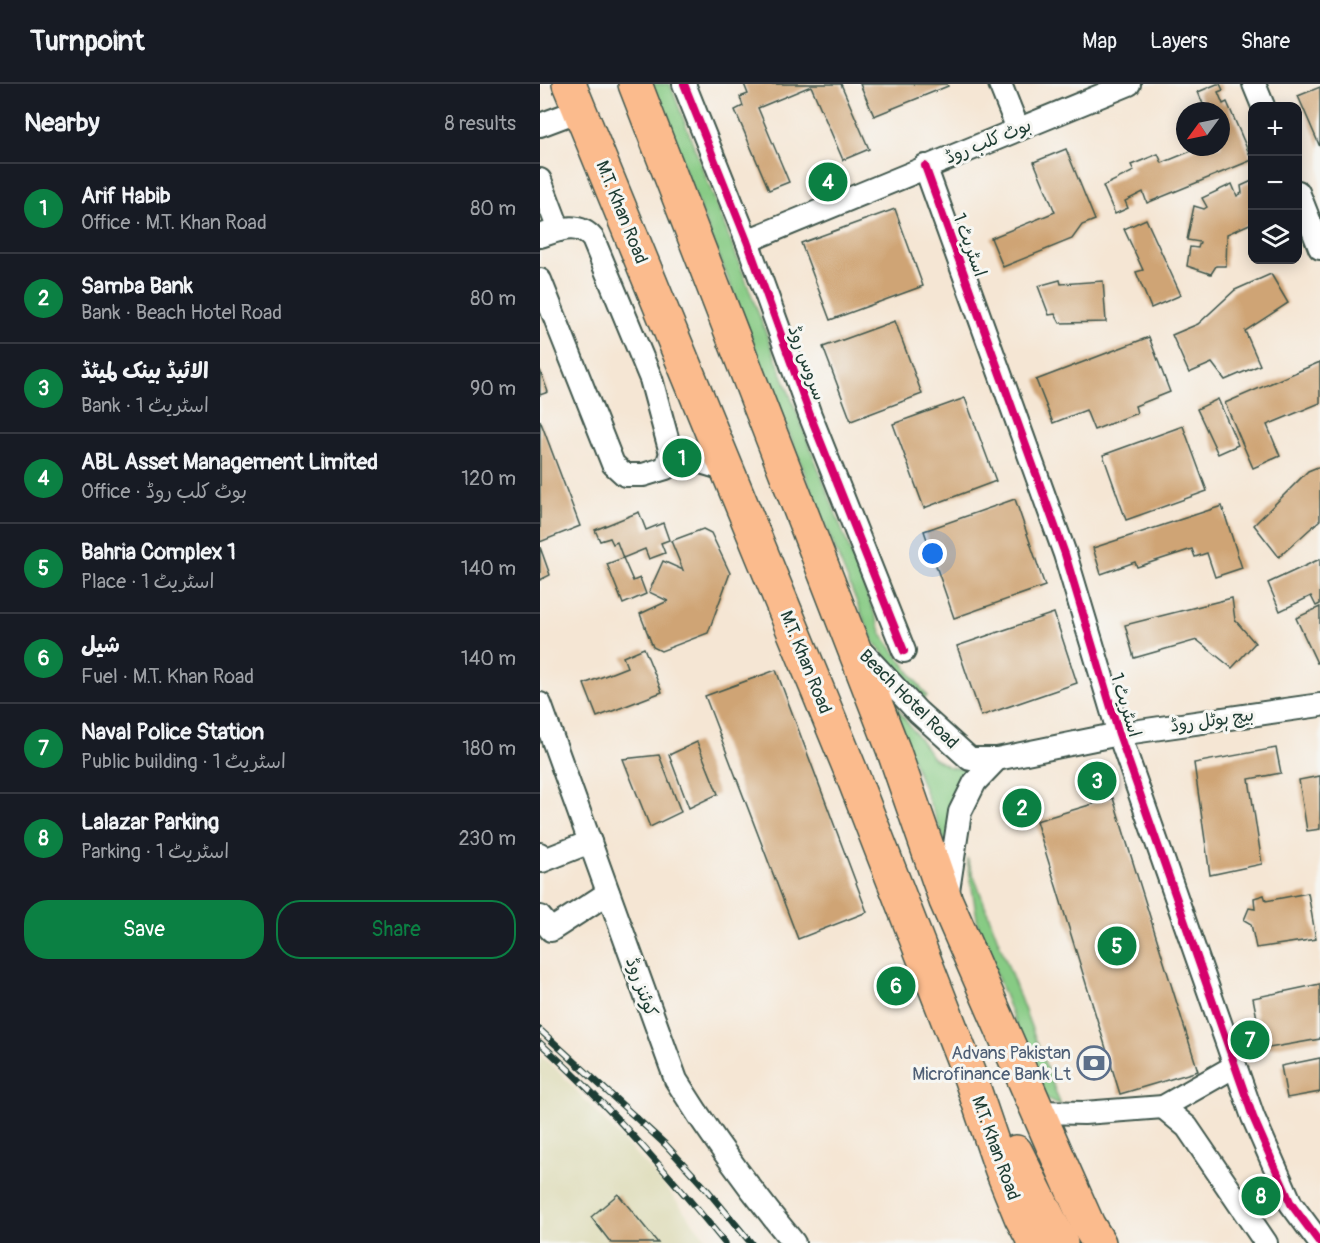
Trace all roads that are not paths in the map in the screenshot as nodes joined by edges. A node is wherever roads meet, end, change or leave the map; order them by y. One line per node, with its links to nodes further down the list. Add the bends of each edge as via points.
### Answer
1 (635, 84): 19 (highway)
2 (684, 84): 14 (street, سروس روڈ)
3 (1000, 84): 9 (street)
4 (1130, 84): 9 (street, بوٹ کلب روڈ)
5 (1254, 84): 7 (street)
6 (575, 97): 8 (street); 18 (highway, M.T. Khan Road)
7 (1261, 102)
8 (540, 125)
9 (1018, 129): 10 (street, بوٹ کلب روڈ)
10 (925, 166): 14 (street, بوٹ کلب روڈ); 23 (street, اسٹریٹ 1, via 1065,554)
11 (540, 180): 13 (street)
12 (1302, 202): 15 (street)
13 (550, 233): 17 (street, via 578,227 593,239 651,379)
14 (747, 241): 20 (street, سروس روڈ, via 810,415)
15 (1320, 248)
16 (540, 280): 17 (street, via 613,464 624,475 644,475 666,468)
17 (671, 453): 18 (street)
18 (727, 470): 33 (highway, M.T. Khan Road, via 850,769 1021,1217)
19 (847, 635): 24 (street, Beach Hotel Road, via 911,705 970,759); 28 (highway, via 893,749)
20 (904, 651)
21 (540, 704): 25 (street, کوئنز روڈ)
22 (1320, 705): 23 (street, بیچ ہوٹل روڈ)
23 (1119, 734): 24 (street, بیچ ہوٹل روڈ); 30 (street, اسٹریٹ 1)
24 (998, 759): 28 (street, via 975,782 960,812)
25 (590, 843): 26 (street, via 543,861); 27 (street, کوئنز روڈ)
26 (540, 854)
27 (608, 893): 29 (street, via 551,930); 35 (street, کوئنز روڈ, via 676,1080 749,1188)
28 (946, 901): 32 (highway)
29 (540, 917)
30 (1235, 1066): 31 (street); 34 (street, اسٹریٹ 1, via 1277,1174)
31 (1163, 1107): 32 (street); 37 (street, via 1187,1127)
32 (1038, 1112): 33 (highway, via 1036,1138); 36 (highway, via 1088,1225)
33 (1057, 1235)
34 (1309, 1240)
35 (794, 1243)
36 (1100, 1243)
37 (1266, 1243)

